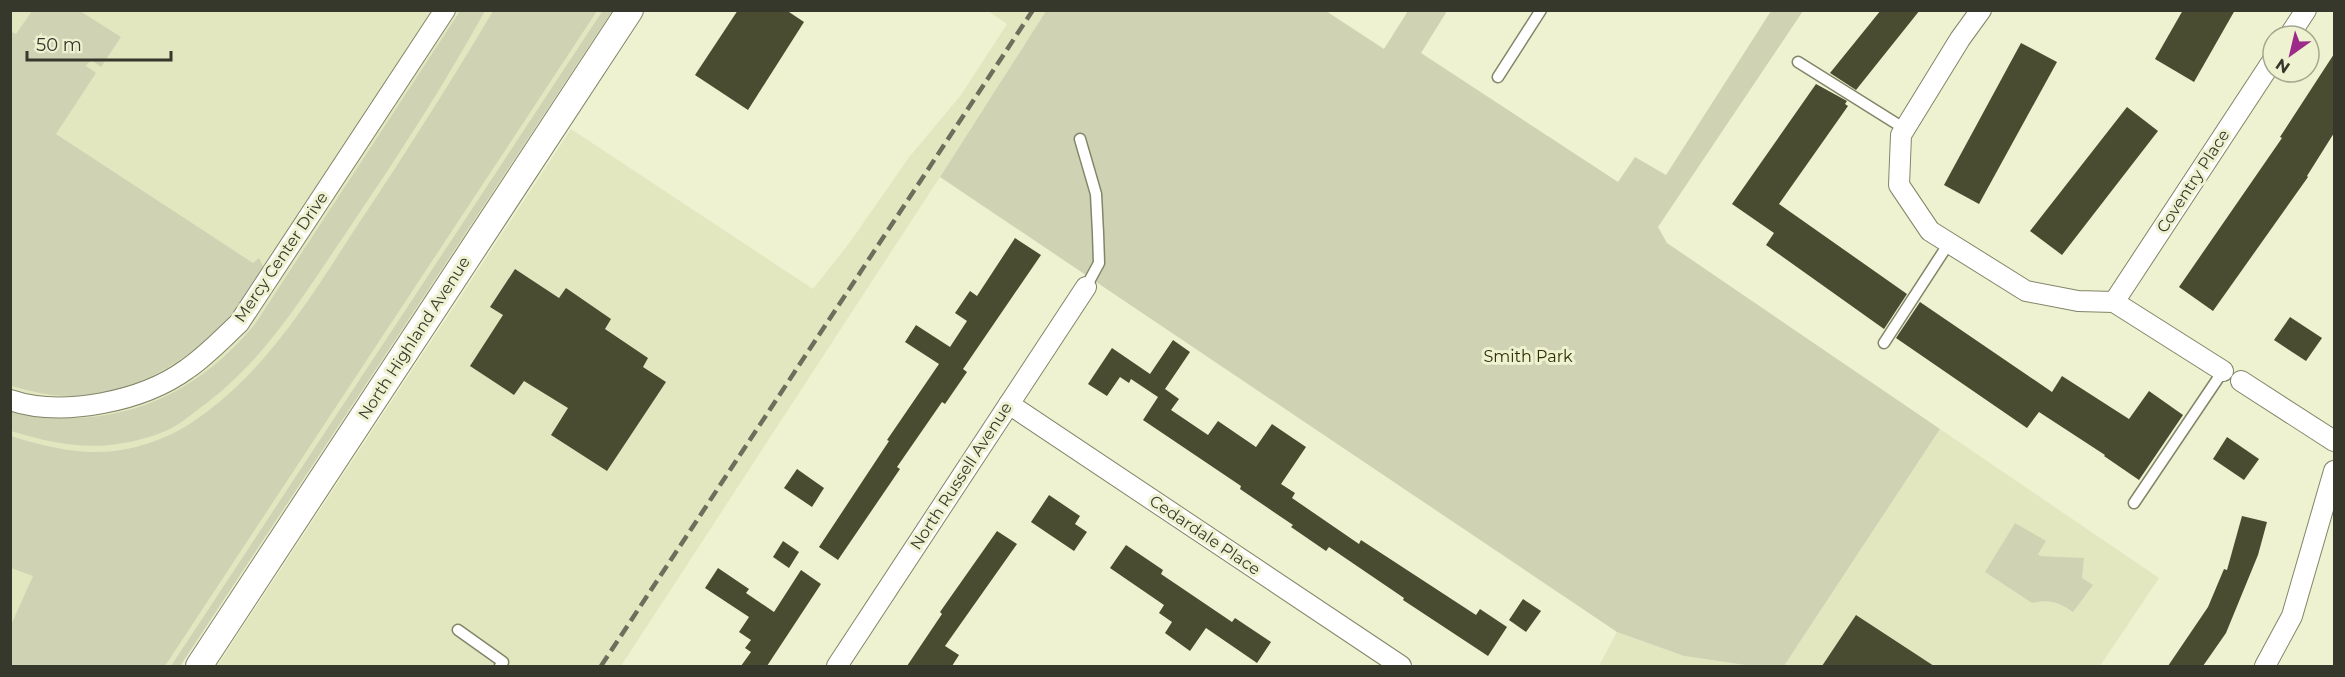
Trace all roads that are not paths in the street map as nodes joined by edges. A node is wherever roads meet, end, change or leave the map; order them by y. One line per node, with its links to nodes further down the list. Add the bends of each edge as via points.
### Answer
1 (445, 10): 18 (street, Mercy Center Drive, via 238,323 211,349 158,387 114,401 68,408)
2 (630, 10): 24 (street, North Highland Avenue)
3 (1541, 10): 8 (lane)
4 (1980, 10): 10 (street)
5 (2306, 10): 6 (street)
6 (2297, 24)
7 (1798, 62): 10 (lane)
8 (1498, 77)
9 (2261, 78): 14 (street, Coventry Place)
10 (1903, 132): 12 (street, via 1899,185 1930,231)
11 (1080, 139): 13 (lane, via 1096,194 1098,233 1099,263)
12 (1949, 243): 14 (street, via 2026,291 2078,301); 15 (lane)
13 (1086, 287): 19 (street, North Russell Avenue)
14 (2114, 302): 16 (street)
15 (1884, 343)
16 (2223, 371): 22 (lane)
17 (2241, 381): 20 (street)
18 (10, 400)
19 (1009, 404): 26 (street, North Russell Avenue); 27 (street, Cedardale Place)
20 (2334, 441)
21 (2334, 471): 28 (street, via 2292,616)
22 (2134, 503)
23 (458, 630): 25 (lane, via 503,662)
24 (199, 666)
25 (500, 666)
26 (837, 666)
27 (1401, 666)
28 (2265, 666)

